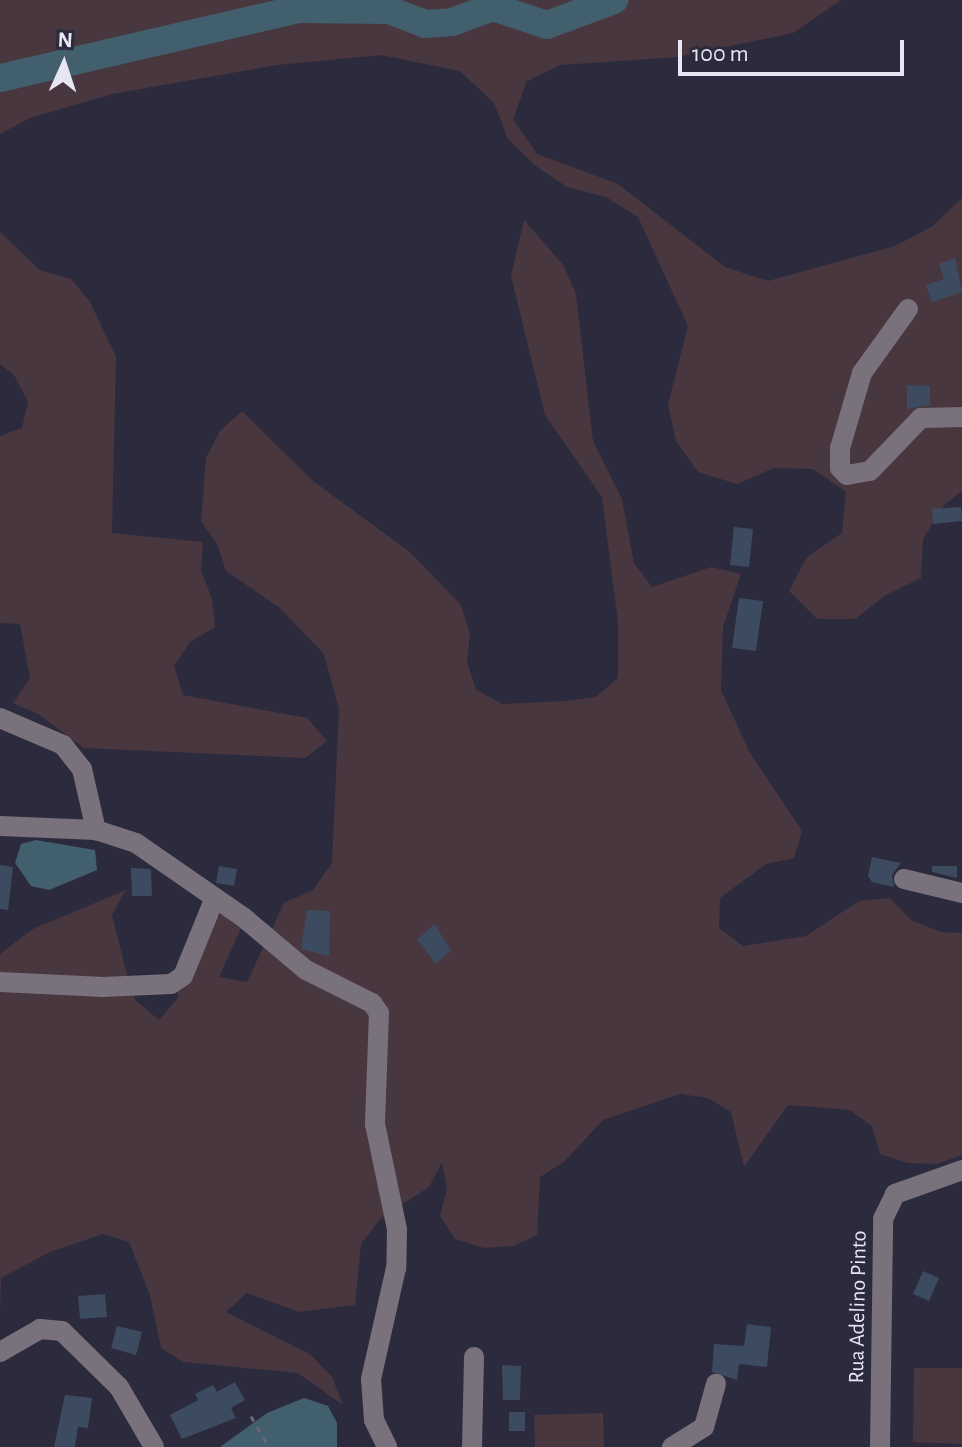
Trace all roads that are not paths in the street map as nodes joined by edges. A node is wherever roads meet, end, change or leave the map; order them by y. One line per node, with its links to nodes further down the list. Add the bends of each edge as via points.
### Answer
1 (908, 309): 2 (street, via 862,373 840,448 840,468 847,475 870,471 921,418)
2 (962, 417)
3 (0, 718): 5 (street, via 63,745 82,769)
4 (0, 826): 5 (street)
5 (96, 830): 8 (street, via 136,843)
6 (904, 879): 7 (street)
7 (962, 893)
8 (214, 900): 9 (street, via 183,976 171,984); 14 (street, via 306,970 372,1003 379,1013 375,1124 397,1229 397,1255 371,1379)
9 (0, 982)
10 (962, 1170): 20 (street, Rua Adelino Pinto, via 895,1194 883,1219)
11 (0, 1352): 15 (street, via 40,1329 62,1331 119,1387)
12 (474, 1357): 18 (street)
13 (716, 1384): 19 (street, via 704,1427)
14 (374, 1420): 16 (street); 17 (street)
15 (154, 1447)
16 (370, 1447)
17 (387, 1447)
18 (472, 1447)
19 (672, 1447)
20 (880, 1447)

